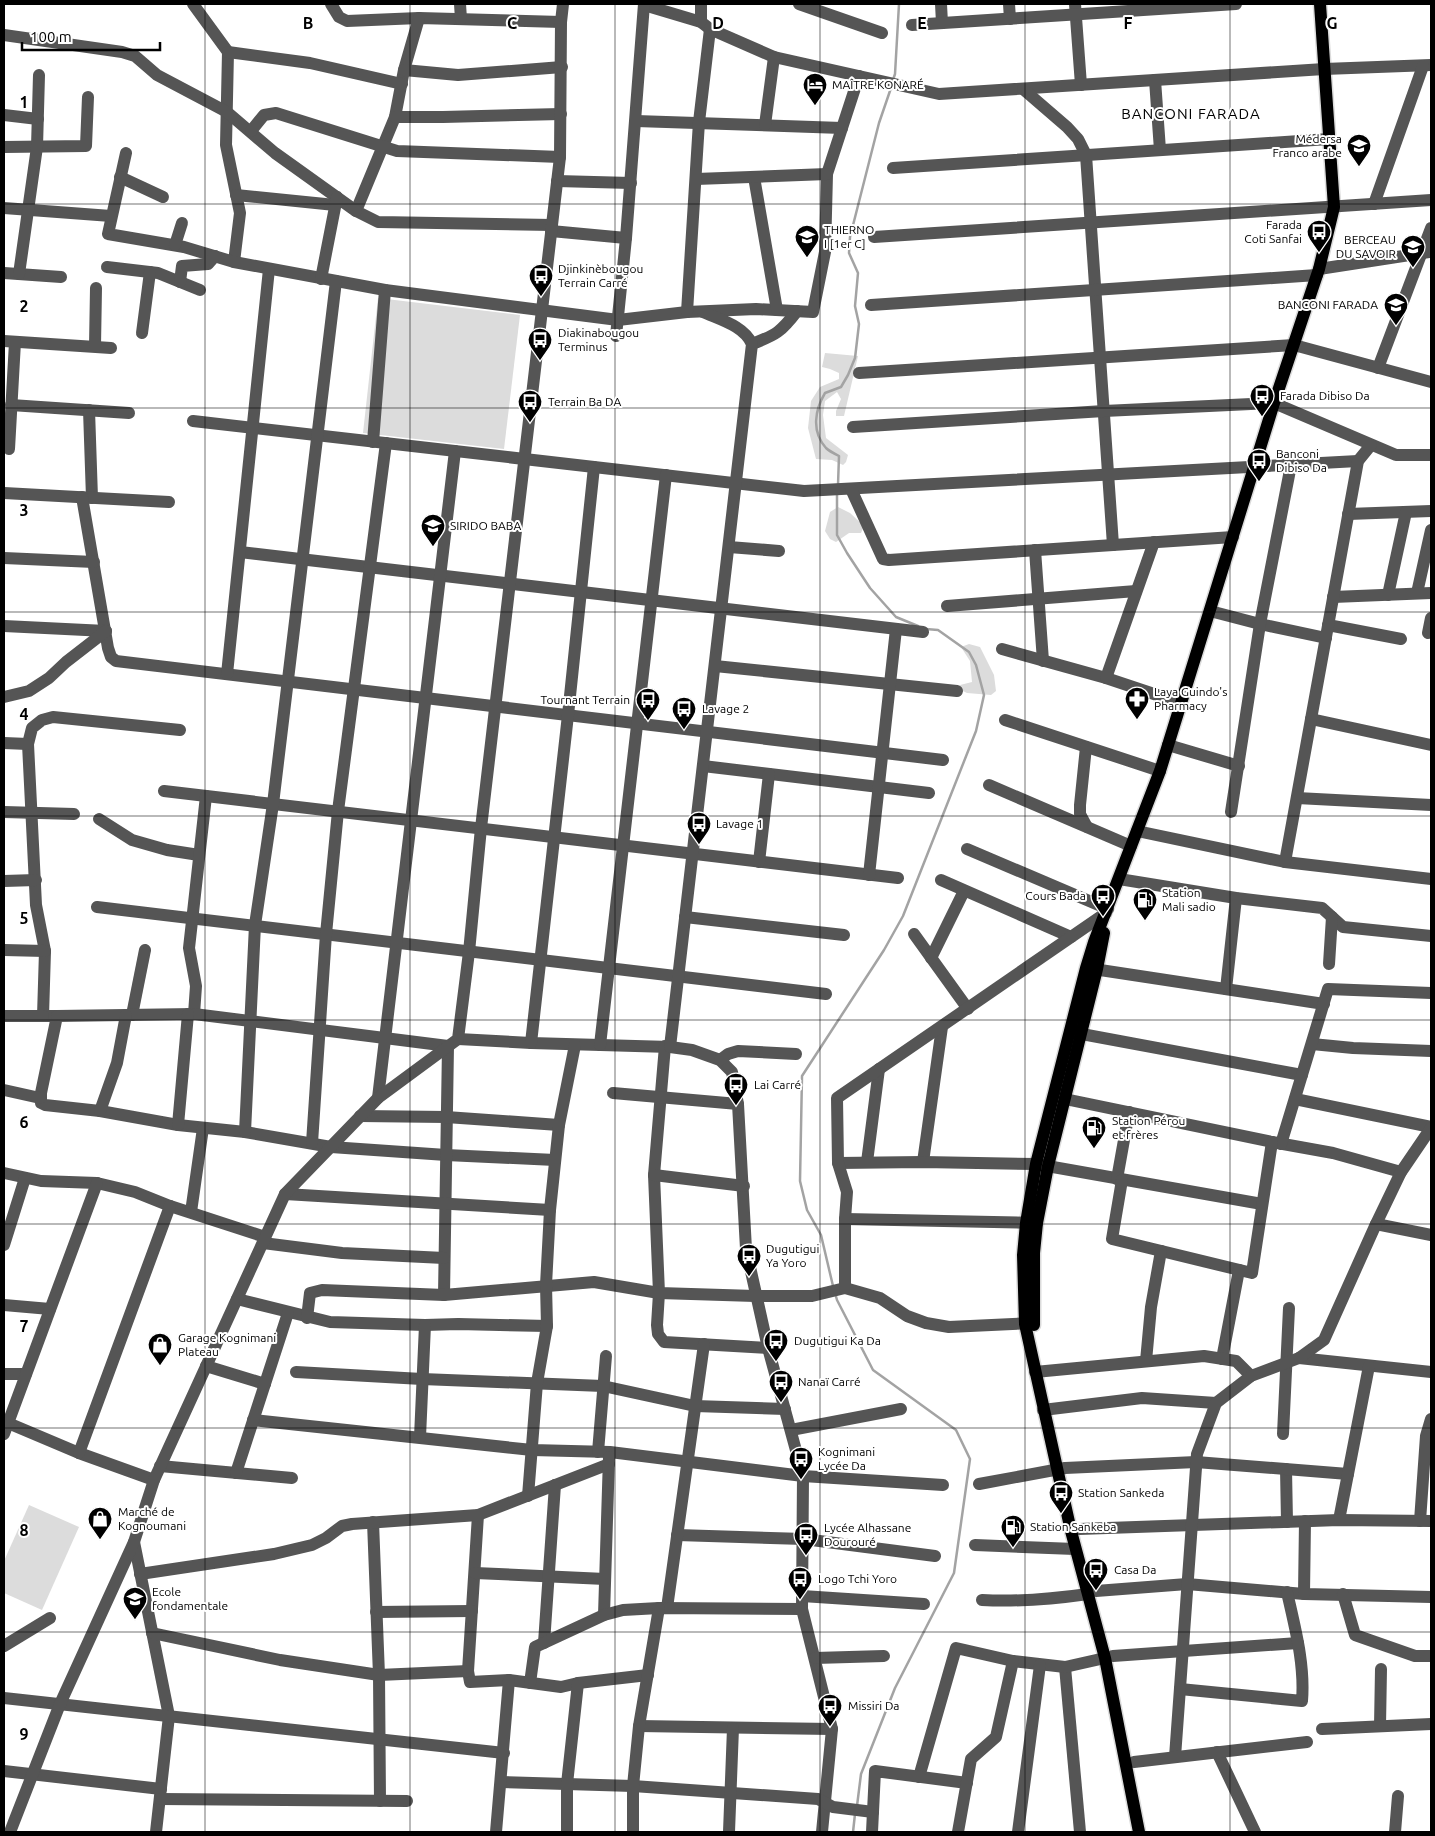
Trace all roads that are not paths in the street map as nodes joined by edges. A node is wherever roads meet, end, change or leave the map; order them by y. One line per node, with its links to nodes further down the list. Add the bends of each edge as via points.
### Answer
1 (193, 4): 24 (street)
2 (331, 4): 15 (street, via 339,17 347,21)
3 (460, 4): 16 (street)
4 (564, 4): 18 (street)
5 (701, 4): 20 (street)
6 (799, 4): 22 (street)
7 (941, 4): 19 (street)
8 (1009, 4): 17 (street)
9 (1215, 4): 10 (street); 13 (street)
10 (1236, 4)
11 (1320, 4): 28 (main road)
12 (644, 5): 20 (street); 42 (street)
13 (1145, 7): 14 (street)
14 (1076, 9): 17 (street); 34 (street)
15 (419, 18): 16 (street); 29 (street)
16 (461, 19): 18 (street)
17 (1010, 19): 19 (street)
18 (562, 22): 27 (street)
19 (942, 23): 21 (street)
20 (706, 25): 25 (street); 43 (street)
21 (912, 25)
22 (882, 33)
23 (4, 35): 37 (street, via 135,56 157,75)
24 (228, 52): 33 (street, via 310,63); 37 (street)
25 (774, 57): 31 (street); 44 (street)
26 (1427, 65): 28 (street); 66 (street)
27 (562, 67): 29 (street, via 458,75); 38 (street)
28 (1324, 69): 32 (street); 47 (main road)
29 (404, 70): 33 (street)
30 (39, 75): 41 (street)
31 (858, 76): 35 (street, via 939,94); 45 (street)
32 (1155, 80): 34 (street); 51 (street)
33 (402, 84): 40 (street)
34 (1081, 85): 35 (street)
35 (1022, 89): 53 (street, via 1078,138)
36 (88, 97): 50 (street, via 86,146)
37 (227, 112): 46 (street); 62 (street, via 226,145)
38 (561, 114): 40 (street); 54 (street)
39 (4, 115): 41 (street)
40 (395, 117): 48 (street)
41 (38, 119): 50 (street)
42 (636, 121): 43 (street); 61 (street)
43 (698, 122): 44 (street); 59 (street)
44 (765, 125): 45 (street)
45 (842, 128): 56 (street)
46 (252, 131): 48 (street, via 264,115 276,113); 65 (street)
47 (1329, 139): 51 (street); 67 (main road)
48 (383, 146): 54 (street, via 397,151); 70 (street)
49 (4, 147): 50 (street)
50 (37, 147): 69 (street)
51 (1160, 150): 53 (street)
52 (126, 153): 57 (street)
53 (1086, 155): 55 (street); 72 (street)
54 (560, 157): 60 (street)
55 (893, 168)
56 (827, 174): 58 (street); 100 (street, via 825,252 813,312)
57 (120, 177): 63 (street); 71 (street)
58 (754, 177): 59 (street); 98 (street)
59 (696, 179): 101 (street)
60 (557, 181): 61 (street); 74 (street)
61 (631, 183): 77 (street)
62 (236, 195): 65 (street); 81 (street, via 240,213)
63 (163, 196)
64 (1431, 200): 66 (street)
65 (336, 201): 70 (street); 89 (street)
66 (1374, 204): 67 (street)
67 (1334, 207): 72 (street); 85 (main road)
68 (4, 208): 69 (street)
69 (28, 210): 71 (street); 87 (street)
70 (356, 211): 74 (street, via 378,222)
71 (111, 216): 78 (street, via 108,234)
72 (1091, 223): 76 (street); 95 (street)
73 (182, 224): 78 (street)
74 (551, 228): 77 (street); 97 (street)
75 (1431, 228): 79 (street)
76 (874, 237)
77 (626, 238): 102 (street)
78 (175, 245): 80 (street)
79 (1427, 252): 85 (street); 111 (street)
80 (215, 256): 81 (street); 90 (street, via 208,264 182,266)
81 (234, 262): 83 (street)
82 (107, 267): 84 (street)
83 (269, 269): 89 (street); 121 (street)
84 (150, 272): 90 (street); 103 (street)
85 (1318, 272): 95 (street); 108 (main road)
86 (4, 273): 87 (street)
87 (20, 274): 88 (street)
88 (61, 277)
89 (321, 279): 91 (street)
90 (180, 282): 93 (street)
91 (336, 282): 94 (street); 122 (street)
92 (96, 288): 107 (street)
93 (200, 290)
94 (385, 290): 97 (street); 123 (street)
95 (1095, 290): 96 (street); 110 (street)
96 (871, 305)
97 (542, 310): 102 (street); 128 (street)
98 (777, 310): 99 (street); 100 (street)
99 (702, 311): 101 (street); 106 (street, via 748,335)
100 (797, 311): 106 (street, via 776,335)
101 (687, 312): 102 (street)
102 (618, 320): 104 (street)
103 (142, 334)
104 (616, 336)
105 (9, 341): 107 (street); 117 (street)
106 (752, 344): 135 (street)
107 (95, 346): 109 (street)
108 (1294, 346): 110 (street); 111 (street); 114 (main road)
109 (111, 348)
110 (1100, 358): 112 (street); 116 (street)
111 (1378, 368): 113 (street)
112 (859, 373)
113 (1431, 382)
114 (1274, 403): 116 (street); 124 (street); 132 (main road)
115 (89, 410): 117 (street); 118 (street); 138 (street)
116 (1104, 411): 120 (street); 134 (street)
117 (9, 412): 125 (street)
118 (129, 413)
119 (193, 421): 121 (street)
120 (853, 427)
121 (252, 428): 122 (street); 150 (street)
122 (317, 436): 123 (street); 152 (street)
123 (379, 443): 126 (street); 154 (street)
124 (1371, 445): 127 (street, via 1396,455); 129 (street)
125 (9, 449)
126 (455, 451): 128 (street); 155 (street)
127 (1431, 455)
128 (524, 459): 131 (street); 156 (street)
129 (1358, 462): 130 (street); 142 (street)
130 (1291, 465): 132 (street); 169 (street)
131 (594, 467): 133 (street); 157 (street)
132 (1254, 467): 134 (street); 144 (main road)
133 (666, 475): 135 (street); 164 (street)
134 (1108, 475): 136 (street); 146 (street)
135 (736, 484): 136 (street, via 804,491); 147 (street)
136 (852, 489): 148 (street, via 883,559)
137 (4, 493): 138 (street)
138 (87, 498): 139 (street); 153 (street)
139 (168, 502)
140 (1431, 511): 141 (street)
141 (1406, 512): 142 (street); 161 (street)
142 (1348, 514): 162 (street)
143 (1431, 530): 159 (street)
144 (1233, 537): 145 (street); 167 (main road)
145 (1154, 542): 146 (street); 158 (street)
146 (1114, 545): 148 (street)
147 (729, 547): 149 (street); 166 (street)
148 (1036, 550): 163 (street)
149 (779, 551)
150 (240, 552): 152 (street); 181 (street)
151 (4, 558): 153 (street)
152 (302, 559): 154 (street); 183 (street)
153 (94, 562): 173 (street)
154 (370, 567): 155 (street); 185 (street)
155 (440, 575): 156 (street); 188 (street)
156 (510, 582): 157 (street); 190 (street)
157 (581, 591): 164 (street); 191 (street)
158 (1136, 591): 163 (street); 182 (street)
159 (1417, 593): 160 (street); 161 (street)
160 (1431, 593)
161 (1388, 595): 162 (street)
162 (1333, 597): 170 (street)
163 (1039, 598): 165 (street); 179 (street)
164 (652, 600): 166 (street); 194 (street)
165 (947, 606)
166 (722, 608): 172 (street); 180 (street)
167 (1210, 611): 169 (street); 189 (main road)
168 (1431, 618): 175 (street)
169 (1260, 624): 176 (street); 205 (street)
170 (1328, 625): 176 (street); 177 (street)
171 (4, 626): 173 (street)
172 (896, 629): 174 (street); 184 (street)
173 (106, 631): 181 (street, via 111,656 116,661); 187 (street, via 29,691)
174 (923, 632)
175 (1428, 633)
176 (1326, 638): 192 (street)
177 (1402, 638)
178 (1002, 649): 179 (street)
179 (1043, 661): 182 (street)
180 (715, 666): 184 (street); 196 (street)
181 (228, 674): 183 (street)
182 (1106, 678): 189 (street)
183 (288, 682): 185 (street); 214 (street)
184 (890, 684): 186 (street); 202 (street)
185 (354, 689): 188 (street); 216 (street)
186 (957, 691)
187 (4, 697)
188 (426, 698): 190 (street); 222 (street)
189 (1181, 703): 199 (main road)
190 (495, 706): 191 (street); 224 (street)
191 (568, 715): 194 (street); 226 (street)
192 (1311, 718): 200 (street); 213 (street)
193 (1005, 720): 201 (street)
194 (637, 723): 196 (street); 227 (street)
195 (180, 730): 198 (street, via 53,717 32,728)
196 (708, 732): 202 (street); 204 (street)
197 (4, 744): 198 (street)
198 (28, 744): 219 (street)
199 (1168, 745): 205 (street); 206 (main road)
200 (1431, 745)
201 (1086, 747): 206 (street); 223 (street, via 1080,814)
202 (882, 752): 203 (street); 209 (street)
203 (942, 760)
204 (703, 766): 207 (street); 230 (street)
205 (1239, 766): 218 (street)
206 (1160, 771): 225 (main road)
207 (769, 774): 209 (street); 232 (street)
208 (989, 785): 223 (street)
209 (878, 787): 211 (street); 234 (street)
210 (164, 791): 212 (street)
211 (929, 793)
212 (206, 796): 214 (street); 231 (street)
213 (1297, 798): 215 (street); 233 (street)
214 (273, 804): 216 (street); 248 (street)
215 (1431, 805)
216 (338, 811): 222 (street); 249 (street)
217 (4, 812): 219 (street)
218 (1231, 812)
219 (32, 813): 220 (street); 238 (street)
220 (74, 814)
221 (99, 819): 231 (street, via 132,840)
222 (411, 820): 224 (street); 254 (street)
223 (1087, 827): 228 (street)
224 (481, 828): 226 (street); 258 (street)
225 (1137, 831): 228 (main road); 233 (street)
226 (554, 837): 227 (street); 260 (street)
227 (623, 846): 230 (street); 262 (street)
228 (1131, 846): 236 (main road)
229 (967, 848): 244 (street)
230 (693, 854): 232 (street); 245 (street)
231 (199, 855): 247 (street)
232 (759, 862): 234 (street)
233 (1285, 862): 237 (street)
234 (868, 875): 235 (street)
235 (898, 878)
236 (1119, 879): 242 (street); 244 (main road)
237 (1431, 879)
238 (36, 880): 240 (street); 256 (street, via 36,905)
239 (941, 880): 241 (street)
240 (4, 881)
241 (964, 891): 253 (street); 259 (street)
242 (1236, 898): 246 (street, via 1322,908); 265 (street)
243 (97, 907): 247 (street)
244 (1107, 911): 253 (street); 263 (main road)
245 (685, 917): 251 (street); 264 (street)
246 (1332, 917): 252 (street, via 1343,927); 261 (street)
247 (192, 918): 248 (street); 270 (street, via 189,948 196,986)
248 (256, 925): 249 (street); 275 (street)
249 (326, 934): 254 (street); 277 (street)
250 (914, 934): 259 (street)
251 (844, 935)
252 (1431, 936)
253 (1071, 937): 269 (street)
254 (396, 943): 258 (street); 279 (street)
255 (4, 950): 256 (street)
256 (45, 950): 273 (street)
257 (145, 950): 271 (street)
258 (469, 952): 260 (street); 280 (street)
259 (931, 958): 269 (street)
260 (540, 960): 262 (street); 281 (street)
261 (1329, 964)
262 (609, 968): 264 (street); 284 (street)
263 (1092, 968): 265 (street); 278 (main road)
264 (678, 976): 267 (street); 285 (street)
265 (1226, 989): 268 (street)
266 (1431, 993): 268 (street, via 1328,990)
267 (826, 994)
268 (1324, 1004): 282 (street)
269 (968, 1009): 276 (street)
270 (191, 1014): 271 (street); 275 (street); 303 (street)
271 (129, 1015): 274 (street); 299 (street)
272 (4, 1016): 273 (street)
273 (43, 1016): 274 (street)
274 (57, 1016): 294 (street)
275 (250, 1021): 277 (street); 307 (street)
276 (942, 1027): 289 (street); 314 (street)
277 (320, 1029): 279 (street); 308 (street)
278 (1076, 1032): 290 (street); 297 (main road); 316 (main road)
279 (385, 1038): 280 (street); 295 (street)
280 (453, 1042): 281 (street); 295 (street); 302 (street)
281 (531, 1043): 283 (street)
282 (1312, 1044): 286 (street); 290 (street)
283 (574, 1045): 284 (street); 304 (street)
284 (600, 1045): 285 (street)
285 (668, 1047): 288 (street, via 692,1050); 293 (street)
286 (1431, 1051)
287 (796, 1054): 288 (street, via 738,1050)
288 (720, 1060): 298 (street, via 732,1072)
289 (879, 1069): 313 (street); 315 (street, via 837,1098)
290 (1302, 1075): 296 (street)
291 (4, 1090): 294 (street)
292 (613, 1093): 293 (street)
293 (661, 1097): 298 (street); 319 (street)
294 (40, 1098): 299 (street, via 44,1105)
295 (378, 1098): 301 (street)
296 (1295, 1098): 305 (street); 309 (street)
297 (1065, 1099): 300 (street); 316 (main road)
298 (738, 1104): 323 (street)
299 (100, 1111): 303 (street)
300 (1129, 1112): 309 (street); 321 (street)
301 (360, 1116): 302 (street); 310 (street)
302 (446, 1117): 304 (street); 311 (street)
303 (178, 1125): 306 (street)
304 (559, 1125): 312 (street)
305 (1431, 1127): 317 (street)
306 (203, 1128): 307 (street); 329 (street)
307 (245, 1132): 308 (street)
308 (312, 1143): 310 (street)
309 (1277, 1143): 317 (street, via 1333,1153); 326 (street)
310 (331, 1147): 311 (street); 324 (street)
311 (446, 1155): 312 (street); 325 (street)
312 (555, 1160): 328 (street)
313 (867, 1162): 314 (street); 315 (street)
314 (923, 1162): 316 (street)
315 (838, 1163): 330 (street, via 847,1192)
316 (1042, 1165): 321 (street); 331 (main road)
317 (1401, 1172): 332 (street)
318 (4, 1173): 320 (street)
319 (654, 1175): 323 (street); 341 (street)
320 (25, 1178): 322 (street); 335 (street)
321 (1119, 1179): 326 (street); 336 (street, via 1112,1238)
322 (97, 1183): 327 (street, via 136,1192); 347 (street)
323 (744, 1186): 343 (street, via 746,1249)
324 (285, 1194): 325 (street); 334 (street)
325 (446, 1204): 328 (street); 337 (street)
326 (1262, 1204): 338 (street, via 1252,1273)
327 (170, 1206): 329 (street); 384 (street)
328 (550, 1210): 339 (street)
329 (191, 1212): 334 (street)
330 (844, 1219): 331 (street); 340 (street)
331 (1032, 1223): 350 (main road, via 1034,1253)
332 (1376, 1224): 333 (street); 356 (street, via 1324,1340)
333 (1431, 1235)
334 (264, 1240): 337 (street, via 342,1253); 344 (street)
335 (4, 1243)
336 (1161, 1251): 338 (street); 358 (street)
337 (444, 1258): 342 (street)
338 (1239, 1270): 357 (street)
339 (546, 1285): 341 (street, via 594,1282); 342 (street); 352 (street)
340 (845, 1288): 343 (street, via 812,1296); 350 (street, via 880,1298 907,1316 926,1323 949,1327)
341 (659, 1293): 343 (street); 353 (street, via 657,1325 661,1339 664,1342)
342 (444, 1295): 349 (street, via 312,1291)
343 (756, 1296): 354 (street)
344 (237, 1299): 348 (street); 360 (street)
345 (4, 1305): 347 (street)
346 (1289, 1308): 359 (street)
347 (50, 1309): 366 (street)
348 (288, 1312): 349 (street); 369 (street)
349 (307, 1318): 351 (street, via 330,1322)
350 (1029, 1324): 362 (main road)
351 (425, 1325): 352 (street); 368 (street)
352 (547, 1326): 370 (street)
353 (704, 1344): 354 (street); 373 (street)
354 (768, 1348): 374 (street)
355 (606, 1356): 371 (street)
356 (1299, 1358): 359 (street); 361 (street)
357 (1222, 1359): 358 (street, via 1204,1356); 367 (street, via 1236,1361)
358 (1146, 1361): 362 (street)
359 (1286, 1364): 367 (street); 381 (street)
360 (206, 1366): 369 (street); 388 (street)
361 (1369, 1366): 364 (street); 392 (street)
362 (1039, 1371): 376 (main road)
363 (296, 1372): 368 (street)
364 (1431, 1372)
365 (4, 1374): 366 (street)
366 (26, 1374): 379 (street)
367 (1251, 1376): 372 (street)
368 (422, 1379): 370 (street); 382 (street)
369 (264, 1384): 378 (street)
370 (537, 1384): 371 (street); 383 (street)
371 (603, 1386): 373 (street); 385 (street)
372 (1216, 1403): 376 (street, via 1142,1398); 387 (street)
373 (695, 1406): 374 (street); 386 (street)
374 (785, 1409): 380 (street)
375 (902, 1409): 380 (street)
376 (1048, 1409): 389 (main road)
377 (1431, 1419): 403 (street, via 1426,1436)
378 (253, 1420): 382 (street); 391 (street)
379 (6, 1429): 384 (street)
380 (791, 1430): 393 (street)
381 (1283, 1434)
382 (420, 1437): 383 (street)
383 (532, 1450): 385 (street); 399 (street)
384 (79, 1453): 395 (street)
385 (605, 1456): 386 (street); 397 (street); 417 (street)
386 (688, 1461): 393 (street); 408 (street)
387 (1196, 1462): 389 (street); 390 (street); 406 (street)
388 (160, 1466): 391 (street); 395 (street)
389 (1061, 1469): 396 (street); 407 (main road); 412 (main road)
390 (1286, 1469): 392 (street); 405 (street)
391 (236, 1473): 394 (street)
392 (1348, 1474): 401 (street)
393 (803, 1476): 398 (street); 409 (street)
394 (292, 1478)
395 (154, 1480): 410 (street)
396 (980, 1484)
397 (555, 1485): 399 (street); 416 (street)
398 (943, 1485)
399 (528, 1496): 400 (street)
400 (478, 1515): 404 (street); 414 (street)
401 (1339, 1520): 402 (street); 403 (street)
402 (1305, 1521): 405 (street); 421 (street)
403 (1426, 1521)
404 (373, 1522): 415 (street, via 342,1526 312,1545 274,1554); 429 (street)
405 (1287, 1522): 406 (street)
406 (1192, 1525): 407 (street); 418 (street)
407 (1079, 1529): 419 (main road)
408 (678, 1535): 409 (street); 427 (street)
409 (804, 1539): 413 (street); 425 (street)
410 (134, 1542): 415 (street); 453 (street)
411 (975, 1545): 412 (street)
412 (1075, 1549): 419 (main road)
413 (935, 1556)
414 (475, 1573): 416 (street); 428 (street)
415 (140, 1574): 432 (street)
416 (548, 1576): 417 (street); 434 (street)
417 (605, 1578): 430 (street)
418 (1187, 1584): 419 (street); 420 (street); 436 (street)
419 (1092, 1592): 424 (street, via 1058,1598); 439 (main road)
420 (1287, 1592): 421 (street); 435 (street)
421 (1304, 1594): 422 (street)
422 (1343, 1594): 423 (street); 438 (street, via 1354,1635 1416,1656)
423 (1431, 1598)
424 (982, 1600)
425 (802, 1603): 426 (street); 427 (street); 440 (street)
426 (924, 1604)
427 (663, 1608): 430 (street, via 623,1610); 447 (street)
428 (472, 1610): 429 (street); 445 (street)
429 (376, 1612): 446 (street)
430 (604, 1615): 434 (street)
431 (50, 1618): 433 (street)
432 (152, 1633): 446 (street, via 280,1660); 454 (street)
433 (7, 1642)
434 (544, 1643): 449 (street, via 535,1647)
435 (1298, 1643): 436 (street); 451 (street, via 1302,1701)
436 (1182, 1650): 439 (street); 451 (street)
437 (884, 1656): 440 (street)
438 (1431, 1656)
439 (1109, 1657): 443 (street); 466 (main road); 492 (main road)
440 (814, 1658): 460 (street)
441 (1013, 1661): 442 (street); 469 (street, via 956,1648); 471 (street, via 996,1737 971,1759)
442 (1040, 1665): 443 (street); 490 (street)
443 (1065, 1667): 491 (street)
444 (1381, 1669): 457 (street)
445 (468, 1671): 446 (street); 448 (street, via 470,1682)
446 (378, 1675): 461 (street)
447 (648, 1675): 450 (street); 456 (street)
448 (510, 1680): 449 (street); 464 (street)
449 (530, 1683): 450 (street, via 561,1687)
450 (578, 1683): 472 (street)
451 (1180, 1689): 465 (street)
452 (4, 1698): 453 (street)
453 (60, 1704): 454 (street); 468 (street)
454 (168, 1716): 461 (street); 475 (street)
455 (1431, 1724): 457 (street)
456 (639, 1726): 458 (street); 473 (street)
457 (1380, 1726): 459 (street)
458 (733, 1728): 460 (street); 474 (street)
459 (1322, 1729)
460 (832, 1730): 479 (street)
461 (380, 1739): 464 (street); 477 (street)
462 (1307, 1742): 463 (street)
463 (1217, 1752): 465 (street); 494 (street)
464 (504, 1753): 470 (street)
465 (1175, 1757): 466 (street)
466 (1134, 1762): 493 (main road)
467 (4, 1772): 468 (street)
468 (32, 1775): 475 (street); 481 (street)
469 (919, 1776): 471 (street); 480 (street, via 875,1771)
470 (501, 1782): 472 (street); 483 (street)
471 (967, 1783): 489 (street)
472 (567, 1784): 473 (street); 484 (street)
473 (633, 1786): 474 (street); 485 (street)
474 (730, 1792): 479 (street, via 818,1799); 486 (street)
475 (160, 1794): 477 (street); 482 (street)
476 (1398, 1796): 495 (street)
477 (380, 1801): 478 (street)
478 (407, 1801)
479 (826, 1805): 480 (street); 487 (street)
480 (870, 1812): 488 (street)
481 (10, 1832)
482 (156, 1832)
483 (496, 1832)
484 (567, 1832)
485 (633, 1832)
486 (729, 1832)
487 (822, 1832)
488 (872, 1832)
489 (958, 1832)
490 (1018, 1832)
491 (1080, 1832)
492 (1139, 1832)
493 (1147, 1832)
494 (1255, 1832)
495 (1395, 1832)

